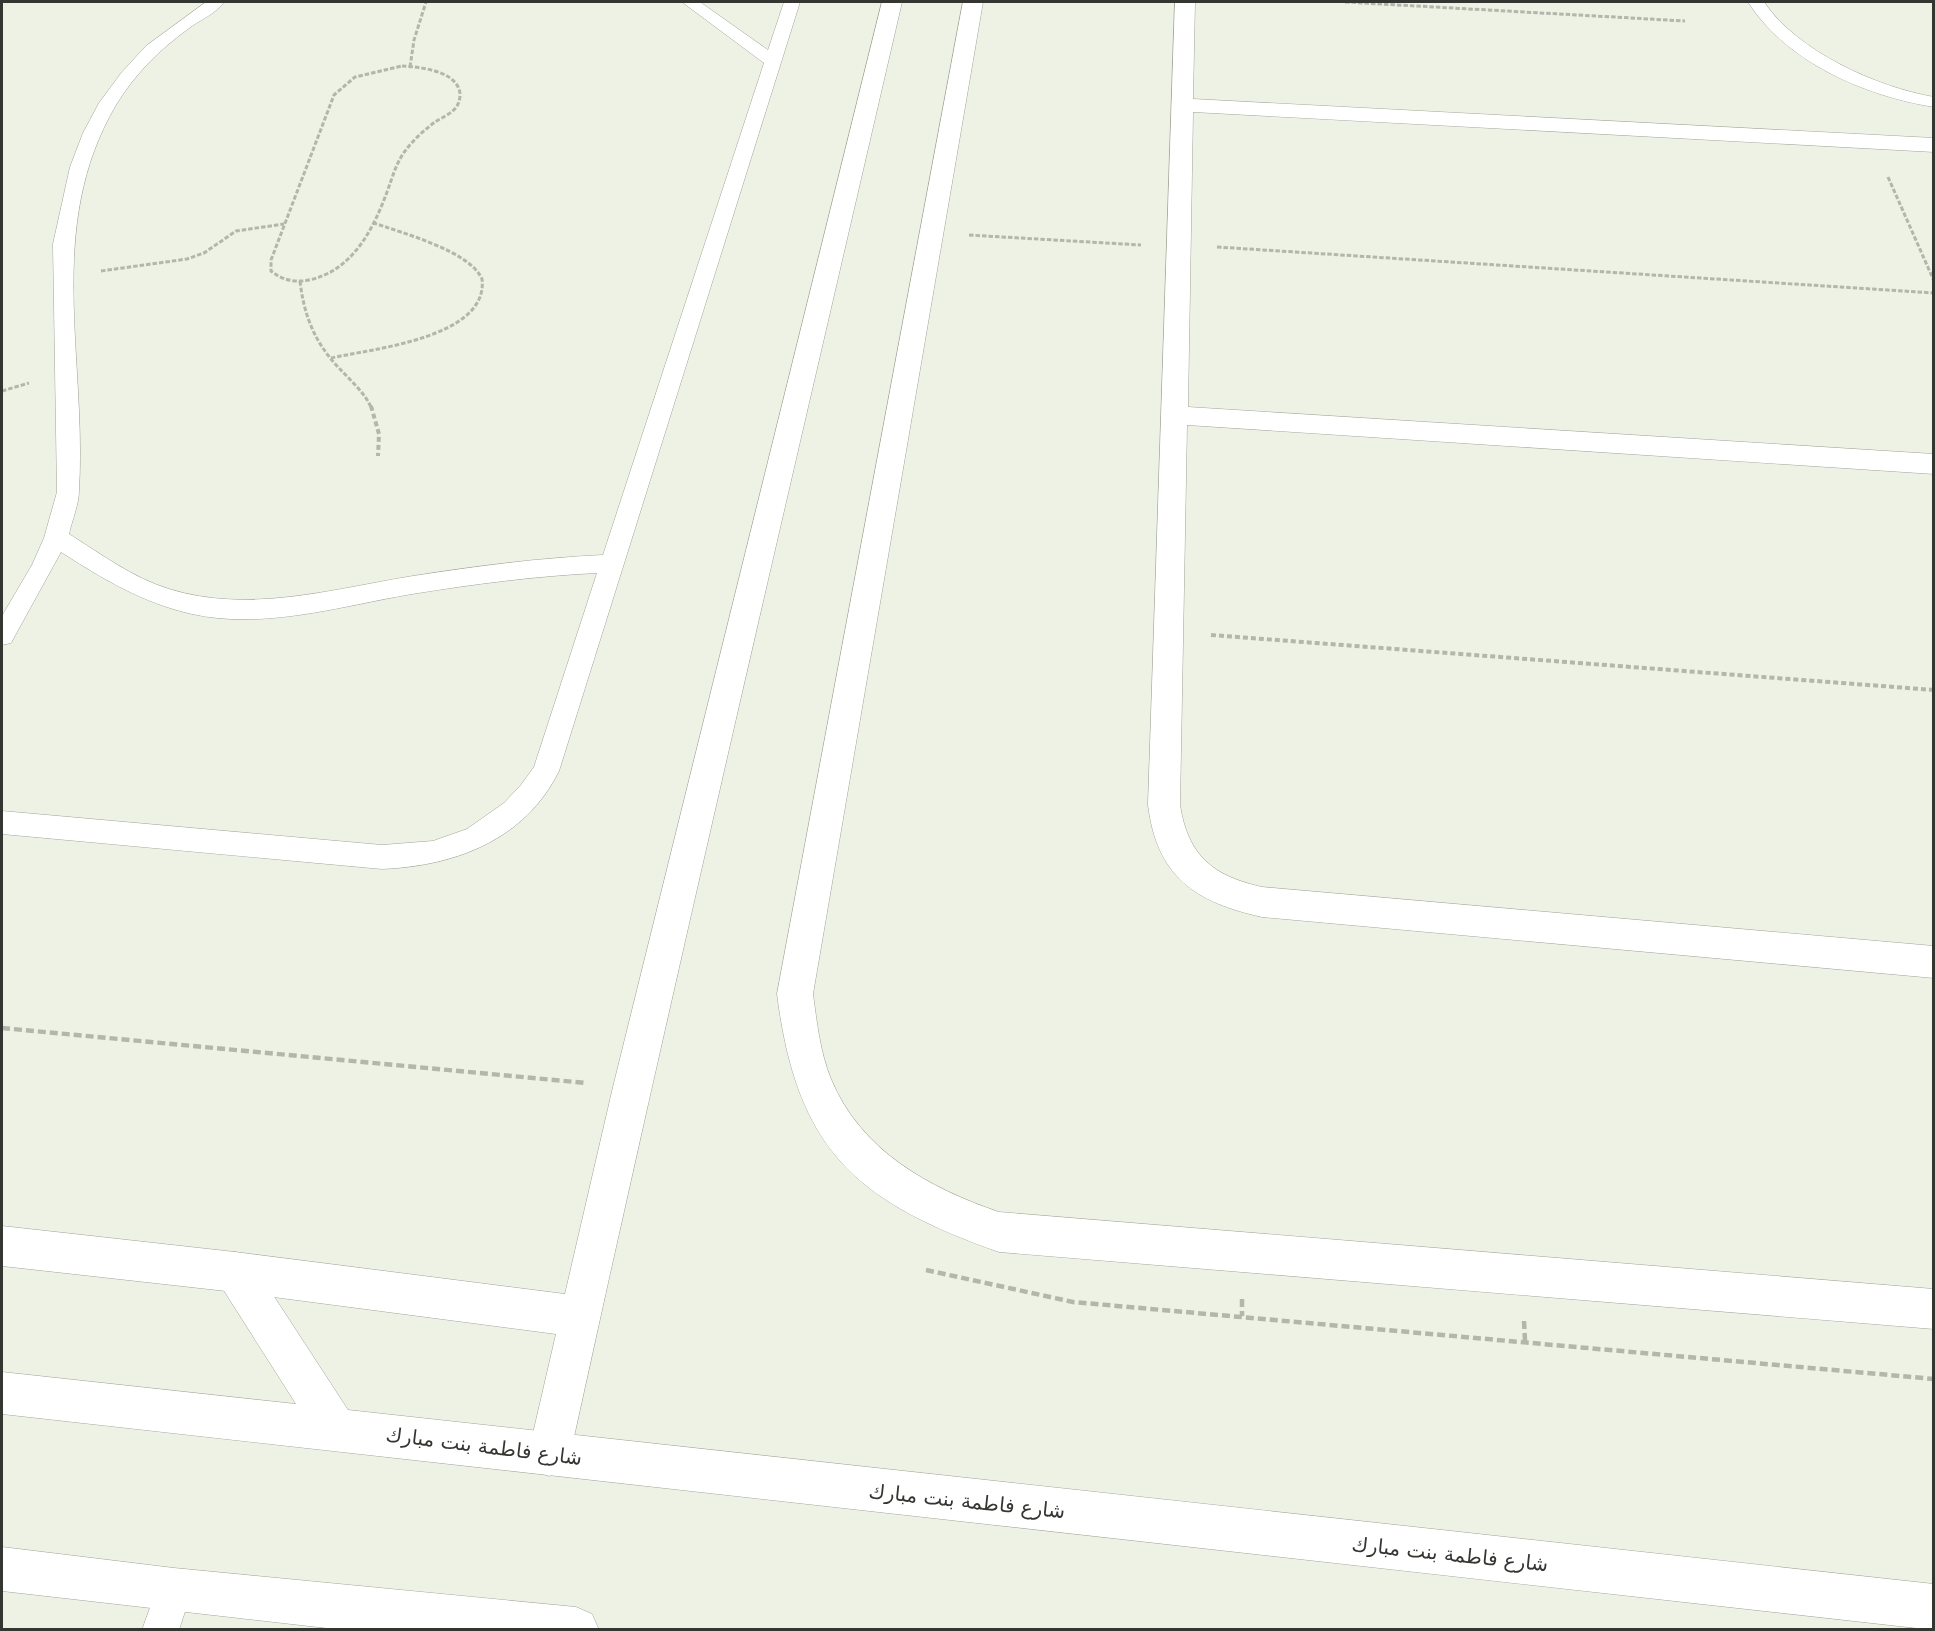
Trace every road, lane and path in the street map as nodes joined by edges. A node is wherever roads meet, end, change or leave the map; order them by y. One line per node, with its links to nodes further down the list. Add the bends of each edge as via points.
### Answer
1 (216, 2): 21 (lane, via 179,27 132,70 96,120 67,212)
2 (426, 2): 12 (path)
3 (690, 2): 11 (lane)
4 (792, 2): 11 (lane)
5 (892, 2): 37 (street)
6 (973, 2): 19 (street)
7 (1185, 2): 14 (street)
8 (1345, 2): 10 (path)
9 (1756, 2): 13 (lane, via 1774,28 1856,78 1893,94)
10 (1685, 21)
11 (773, 62): 30 (lane)
12 (410, 67): 17 (path, via 440,73 457,84 462,97 456,108 431,126 402,156); 18 (path, via 365,72 338,88)
13 (1934, 102)
14 (1183, 105): 15 (street); 20 (street)
15 (1873, 142): 16 (street); 23 (path)
16 (1934, 145)
17 (374, 222): 22 (path, via 345,265 325,277); 25 (path, via 477,271 483,282 477,307 456,324 429,334)
18 (284, 224): 21 (path, via 236,231 188,259); 22 (path, via 271,271 282,279)
19 (932, 232): 20 (path); 41 (street, via 795,994 797,1033 807,1072 848,1143 879,1174 914,1199 956,1219 999,1232)
20 (1179, 244): 24 (path); 26 (street)
21 (62, 277): 29 (lane, via 69,471 66,504)
22 (300, 281): 25 (path, via 307,321)
23 (1934, 281)
24 (1934, 293)
25 (331, 358): 27 (path, via 373,406 379,421)
26 (1174, 415): 28 (street); 31 (street)
27 (378, 456)
28 (1934, 464)
29 (56, 538): 30 (lane, via 163,597 227,609 298,604 511,571); 32 (lane)
30 (612, 563): 34 (lane, via 546,771 508,819 448,851 382,857)
31 (1168, 631): 33 (path); 35 (street, via 1165,827 1174,849 1210,886 1262,902)
32 (2, 636)
33 (1934, 690)
34 (2, 824)
35 (1934, 962)
36 (2, 1028): 37 (path)
37 (632, 1087): 42 (street)
38 (2, 1246): 40 (street)
39 (926, 1270): 43 (path, via 1073,1302)
40 (235, 1272): 42 (street); 45 (street)
41 (1934, 1309)
42 (582, 1317): 46 (street)
43 (1934, 1379)
44 (2, 1393): 45 (street, شارع فاطمة بنت مبارك)
45 (335, 1428): 46 (street, شارع فاطمة بنت مبارك)
46 (549, 1455): 48 (street, شارع فاطمة بنت مبارك)
47 (2, 1569): 49 (street)
48 (1934, 1607)
49 (167, 1610): 50 (street)
50 (349, 1618): 51 (street)
51 (576, 1629)

